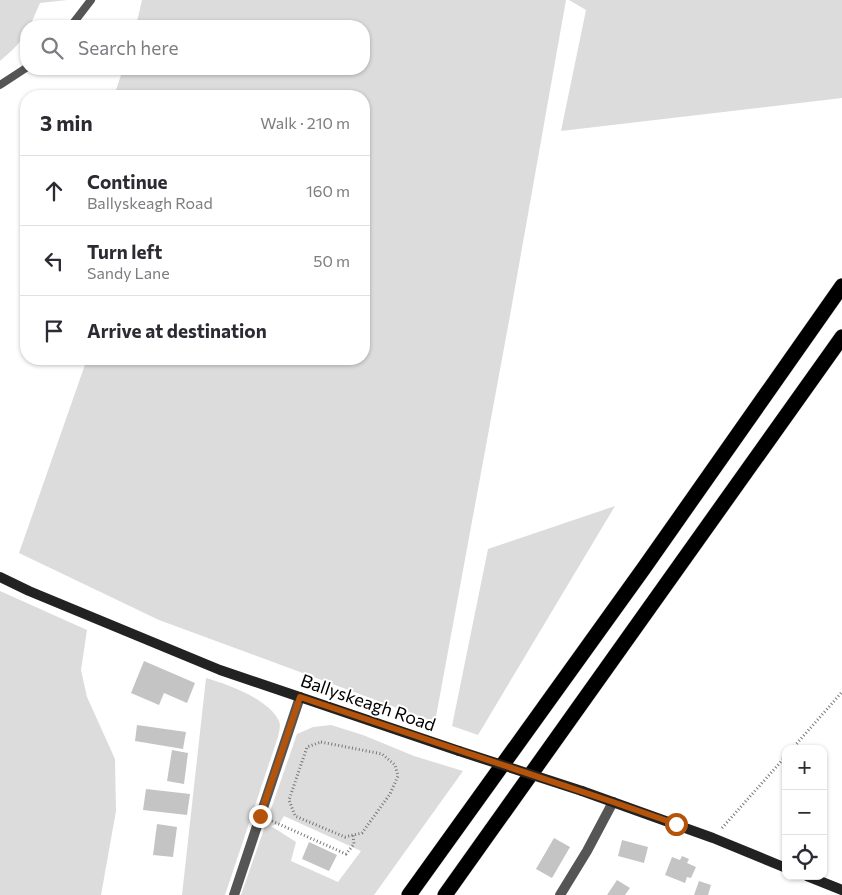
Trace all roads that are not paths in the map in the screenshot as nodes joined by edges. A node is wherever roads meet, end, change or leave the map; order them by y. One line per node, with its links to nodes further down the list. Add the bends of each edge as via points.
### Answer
1 (91, 0): 2 (lane)
2 (76, 20)
3 (20, 72): 4 (lane)
4 (0, 85)
5 (842, 286): 14 (highway)
6 (842, 337): 15 (highway)
7 (0, 577): 8 (main road, Ballyskeagh Road, via 220,670)
8 (300, 697): 9 (main road, Ballyskeagh Road, bridge); 13 (street)
9 (613, 802): 10 (main road, Ballyskeagh Road); 16 (street, via 588,851)
10 (782, 866)
11 (817, 880): 12 (main road)
12 (842, 890)
13 (234, 895)
14 (409, 895)
15 (445, 895)
16 (560, 895)

